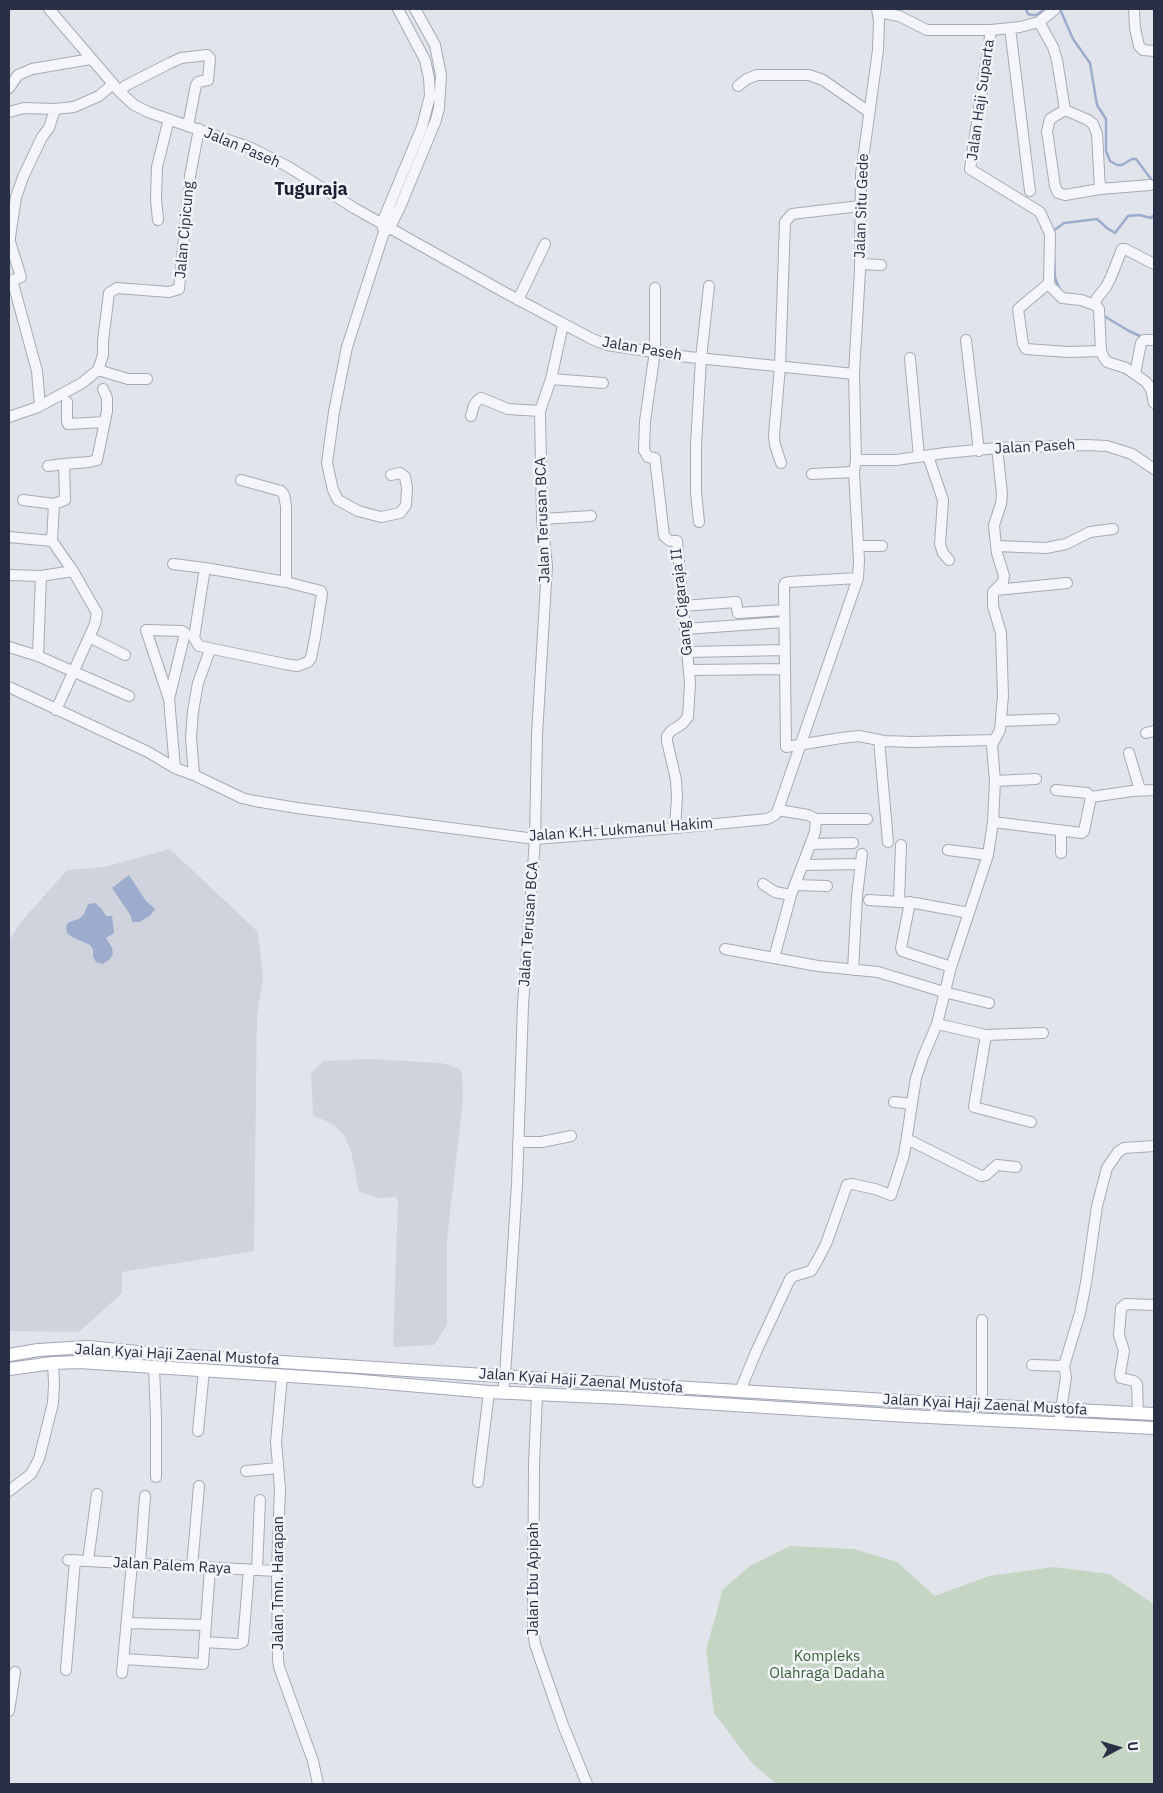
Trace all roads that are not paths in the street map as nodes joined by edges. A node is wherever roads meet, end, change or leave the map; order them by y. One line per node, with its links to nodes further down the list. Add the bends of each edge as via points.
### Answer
1 (49, 9): 11 (street, Jalan Paseh)
2 (398, 9): 27 (street, via 425,60 430,96)
3 (415, 9): 27 (street, via 435,45 441,76 440,108 420,161)
4 (1134, 9): 10 (street, via 1140,46 1143,50)
5 (877, 10): 9 (street, via 899,16 927,30); 18 (street, Jalan Situ Gede, via 878,50)
6 (1052, 11): 7 (street)
7 (1038, 22): 8 (street); 16 (street, via 1057,60)
8 (1010, 28): 9 (street); 24 (street)
9 (991, 30): 32 (street, Jalan Haji Suparta, via 970,169 1040,212 1050,234)
10 (1154, 51)
11 (91, 59): 13 (street, via 32,68 18,75); 14 (street, Jalan Paseh)
12 (738, 86): 18 (street, via 757,75 809,75 823,80)
13 (9, 88)
14 (116, 88): 15 (street, via 74,107); 19 (street, Jalan Paseh, via 134,104); 20 (street, via 181,58 207,55 210,58 208,80 196,85)
15 (55, 109): 17 (street); 54 (street, via 49,128 23,177 16,197 10,236 21,277 13,282 37,371)
16 (1065, 110): 23 (street, via 1093,124); 23 (street, via 1050,119 1048,131 1058,193 1065,195)
17 (9, 111)
18 (869, 112): 25 (street, Jalan Situ Gede, via 860,174)
19 (169, 119): 20 (street, Jalan Paseh); 26 (street, via 157,167)
20 (188, 126): 21 (street, Jalan Paseh)
21 (198, 130): 27 (street, Jalan Paseh, via 252,148 287,166); 45 (street, Jalan Cipicung, via 179,289 169,292 116,288 109,294 103,355)
22 (1150, 185): 23 (street)
23 (1100, 189)
24 (1030, 191)
25 (860, 206): 29 (street, Jalan Situ Gede); 44 (street, via 792,214 786,218)
26 (158, 220)
27 (385, 228): 35 (street, Jalan Paseh); 69 (street, via 347,347 327,463 338,500 358,511 381,517 400,513 406,505 404,477 400,473)
28 (545, 244): 35 (street)
29 (860, 264): 31 (street); 46 (street, Jalan Situ Gede)
30 (1154, 264): 36 (street, via 1122,249)
31 (880, 266)
32 (1050, 283): 36 (street, via 1062,298); 41 (street, via 1018,309 1026,348)
33 (709, 286): 42 (street)
34 (655, 288): 40 (street)
35 (518, 300): 37 (street, Jalan Paseh)
36 (1096, 303): 41 (street, via 1100,314)
37 (563, 325): 40 (street, Jalan Paseh, via 607,345); 49 (street, Jalan Terusan BCA)
38 (966, 340): 60 (street)
39 (1154, 340): 47 (street, via 1141,342)
40 (655, 351): 42 (street, Jalan Paseh); 92 (street, Gang Cigaraja II, via 644,450 648,457 655,458 664,536 670,541 677,541)
41 (1101, 351): 47 (street, via 1107,362)
42 (701, 358): 44 (street, Jalan Paseh); 75 (street, via 695,462)
43 (910, 358): 61 (street)
44 (780, 367): 46 (street, Jalan Paseh); 63 (street, via 774,435)
45 (95, 372): 48 (street); 54 (street, via 82,383)
46 (854, 374): 62 (street)
47 (1135, 374): 53 (street, via 1151,388)
48 (147, 379)
49 (551, 379): 50 (street); 55 (street, Jalan Terusan BCA)
50 (603, 383)
51 (103, 389): 58 (street, via 108,406)
52 (67, 402): 58 (street, via 68,424)
53 (1154, 403)
54 (40, 406): 57 (street)
55 (540, 411): 56 (street, via 508,409 481,398 476,401); 74 (street, Jalan Terusan BCA)
56 (471, 416)
57 (9, 418)
58 (105, 422): 64 (street, via 97,460)
59 (997, 448): 60 (street, Jalan Paseh); 66 (street, Jalan Paseh, via 1107,446 1132,454); 81 (street, via 1002,494 994,525)
60 (979, 451): 61 (street, Jalan Paseh)
61 (924, 457): 62 (street, Jalan Paseh); 82 (street, via 943,500 940,544)
62 (856, 460): 67 (street)
63 (781, 463)
64 (64, 464): 65 (street); 72 (street, via 66,498)
65 (48, 466)
66 (1153, 466)
67 (854, 472): 68 (street); 79 (street)
68 (812, 474)
69 (391, 475)
70 (241, 480): 89 (street, via 284,495)
71 (23, 500): 72 (street)
72 (54, 504): 78 (street)
73 (591, 516): 74 (street)
74 (542, 519): 132 (street, Jalan Terusan BCA, via 547,566 536,735)
75 (699, 522)
76 (1113, 529): 81 (street, via 1090,532 1066,544 1046,548)
77 (9, 537): 78 (street)
78 (52, 541): 85 (street)
79 (858, 546): 80 (street); 88 (street)
80 (882, 546)
81 (996, 546): 91 (street, via 1004,576)
82 (949, 560)
83 (173, 564): 84 (street)
84 (204, 568): 89 (street); 98 (street, via 194,638 198,646)
85 (73, 571): 87 (street); 96 (street, via 97,613)
86 (9, 575): 87 (street)
87 (41, 576): 102 (street)
88 (858, 578): 93 (street, via 785,583); 116 (street)
89 (286, 582): 98 (street, via 318,588 322,592 308,662 297,666)
90 (1067, 583): 91 (street)
91 (996, 590): 113 (street, via 992,597 1001,633)
92 (683, 606): 93 (street, via 736,602 738,614); 95 (street, Gang Cigaraja II)
93 (784, 610): 94 (street)
94 (784, 622): 95 (street); 99 (street)
95 (685, 629): 100 (street, Gang Cigaraja II)
96 (89, 637): 101 (street); 107 (street)
97 (9, 647): 102 (street)
98 (210, 650): 119 (street, via 198,683 193,712)
99 (786, 650): 100 (street); 103 (street)
100 (688, 652): 104 (street, Gang Cigaraja II)
101 (126, 655)
102 (38, 656): 107 (street)
103 (786, 669): 104 (street); 116 (street, via 786,747)
104 (689, 670): 130 (street, Gang Cigaraja II, via 688,717 667,736 676,780)
105 (159, 671): 106 (street); 106 (street, via 146,630 186,633); 110 (street)
106 (175, 671): 110 (street)
107 (73, 672): 109 (street); 111 (street)
108 (9, 687): 111 (street, Jalan K.H. Lukmanul Hakim)
109 (129, 696)
110 (169, 699): 118 (street)
111 (56, 710): 118 (street, Jalan K.H. Lukmanul Hakim, via 148,752)
112 (1054, 719): 113 (street)
113 (1002, 721): 115 (street)
114 (879, 740): 115 (street); 116 (street, via 859,736); 133 (street)
115 (994, 740): 121 (street)
116 (800, 744): 126 (street)
117 (1129, 753): 123 (street)
118 (175, 768): 119 (street, Jalan K.H. Lukmanul Hakim)
119 (194, 775): 132 (street, Jalan K.H. Lukmanul Hakim, via 255,801)
120 (1036, 780): 121 (street)
121 (995, 781): 129 (street)
122 (1056, 790): 125 (street, via 1087,793)
123 (1140, 790): 124 (street); 125 (street)
124 (1154, 790)
125 (1091, 797): 131 (street, via 1083,832)
126 (778, 810): 127 (street); 130 (street, Jalan K.H. Lukmanul Hakim, via 767,818)
127 (816, 819): 128 (street); 135 (street)
128 (867, 819)
129 (993, 822): 131 (street); 139 (street)
130 (675, 828): 132 (street, Jalan K.H. Lukmanul Hakim)
131 (1061, 831): 138 (street)
132 (535, 838): 163 (street, Jalan Terusan BCA, via 523,1005)
133 (888, 842)
134 (853, 843): 135 (street)
135 (811, 844): 140 (street)
136 (901, 845): 146 (street)
137 (948, 850): 139 (street)
138 (1061, 853)
139 (988, 855): 148 (street)
140 (803, 865): 142 (street); 152 (street, via 862,859)
141 (763, 884): 144 (street, via 775,892)
142 (795, 885): 143 (street); 144 (street)
143 (827, 886)
144 (791, 895): 150 (street)
145 (869, 900): 146 (street)
146 (899, 901): 147 (street)
147 (910, 902): 148 (street); 151 (street, via 902,951)
148 (969, 913): 151 (street)
149 (725, 950): 150 (street)
150 (774, 958): 152 (street)
151 (951, 967): 153 (street)
152 (853, 970): 153 (street, via 884,974)
153 (944, 992): 154 (street); 155 (street)
154 (989, 1003)
155 (937, 1024): 157 (street); 159 (street, via 918,1055)
156 (1043, 1033): 157 (street)
157 (986, 1035): 160 (street, via 974,1107)
158 (894, 1102): 159 (street)
159 (912, 1104): 162 (street)
160 (1031, 1122)
161 (571, 1136): 163 (street, via 542,1142)
162 (907, 1139): 165 (street, via 981,1176 986,1176 997,1165); 184 (street, via 891,1195 852,1184 847,1186 820,1257 811,1271 790,1279)
163 (518, 1142): 181 (street, Jalan Terusan BCA)
164 (1154, 1146): 175 (street, via 1124,1148 1107,1168 1097,1206 1080,1313)
165 (1016, 1168)
166 (1154, 1305): 194 (street, via 1126,1304 1121,1308 1119,1335 1124,1351 1120,1374 1121,1378 1137,1384)
167 (982, 1320): 191 (street)
168 (104, 1349): 169 (main road, Jalan Kyai Haji Zaenal Mustofa, via 38,1350); 170 (main road, Jalan Kyai Haji Zaenal Mustofa); 172 (main road)
169 (9, 1355)
170 (269, 1361): 173 (main road, Jalan Kyai Haji Zaenal Mustofa); 179 (main road)
171 (53, 1363): 172 (main road, Jalan Kyai Haji Zaenal Mustofa); 177 (main road, Jalan Kyai Haji Zaenal Mustofa); 205 (street, via 53,1403 39,1459 31,1474)
172 (100, 1364): 176 (main road, Jalan Kyai Haji Zaenal Mustofa)
173 (352, 1366): 181 (main road, Jalan Kyai Haji Zaenal Mustofa); 182 (main road)
174 (1032, 1366): 175 (street)
175 (1064, 1366): 193 (street, via 1066,1377)
176 (154, 1367): 178 (main road, Jalan Kyai Haji Zaenal Mustofa); 202 (street)
177 (9, 1369)
178 (204, 1370): 179 (main road, Jalan Kyai Haji Zaenal Mustofa); 199 (street)
179 (268, 1375): 180 (main road, Jalan Kyai Haji Zaenal Mustofa)
180 (282, 1376): 182 (main road, Jalan Kyai Haji Zaenal Mustofa); 200 (street, Jalan Tmn. Harapan, via 276,1431)
181 (505, 1376): 183 (main road, Jalan Kyai Haji Zaenal Mustofa); 186 (street, Jalan Terusan BCA)
182 (350, 1380): 185 (main road, Jalan Kyai Haji Zaenal Mustofa)
183 (625, 1384): 184 (main road, Jalan Kyai Haji Zaenal Mustofa); 189 (main road)
184 (740, 1391): 187 (main road, Jalan Kyai Haji Zaenal Mustofa)
185 (489, 1392): 186 (main road, Jalan Kyai Haji Zaenal Mustofa); 203 (street)
186 (503, 1392): 188 (main road, Jalan Kyai Haji Zaenal Mustofa)
187 (778, 1393): 190 (main road, Jalan Kyai Haji Zaenal Mustofa); 192 (main road)
188 (537, 1395): 189 (main road, Jalan Kyai Haji Zaenal Mustofa); 224 (street, Jalan Ibu Apipah, via 533,1630 563,1725)
189 (623, 1398): 192 (main road, Jalan Kyai Haji Zaenal Mustofa)
190 (919, 1402): 191 (main road, Jalan Kyai Haji Zaenal Mustofa); 196 (main road)
191 (982, 1406): 193 (main road, Jalan Kyai Haji Zaenal Mustofa)
192 (775, 1408): 196 (main road, Jalan Kyai Haji Zaenal Mustofa)
193 (1061, 1409): 194 (main road, Jalan Kyai Haji Zaenal Mustofa); 197 (street)
194 (1138, 1414): 195 (main road, Jalan Kyai Haji Zaenal Mustofa)
195 (1154, 1414)
196 (918, 1416): 197 (main road, Jalan Kyai Haji Zaenal Mustofa)
197 (1059, 1424): 198 (main road, Jalan Kyai Haji Zaenal Mustofa)
198 (1154, 1428)
199 (198, 1431)
200 (278, 1468): 201 (street); 214 (street, Jalan Tmn. Harapan)
201 (246, 1471)
202 (156, 1477)
203 (478, 1482)
204 (199, 1486): 211 (street)
205 (9, 1490)
206 (97, 1494): 209 (street)
207 (145, 1496): 210 (street)
208 (260, 1500): 213 (street)
209 (88, 1561): 210 (street, Jalan Palem Raya); 219 (street, Jalan Palem Raya, via 71,1560)
210 (136, 1564): 211 (street, Jalan Palem Raya); 215 (street)
211 (192, 1567): 212 (street, Jalan Palem Raya)
212 (210, 1568): 213 (street, Jalan Palem Raya); 216 (street)
213 (253, 1570): 214 (street, Jalan Palem Raya); 217 (street, via 243,1642)
214 (277, 1571): 223 (street, Jalan Tmn. Harapan, via 279,1667 313,1761)
215 (127, 1623): 216 (street); 218 (street)
216 (205, 1625): 217 (street)
217 (204, 1642): 218 (street, via 203,1664)
218 (124, 1659): 221 (street)
219 (66, 1670)
220 (15, 1672): 222 (street)
221 (122, 1673)
222 (9, 1710)
223 (318, 1784)
224 (587, 1784)

